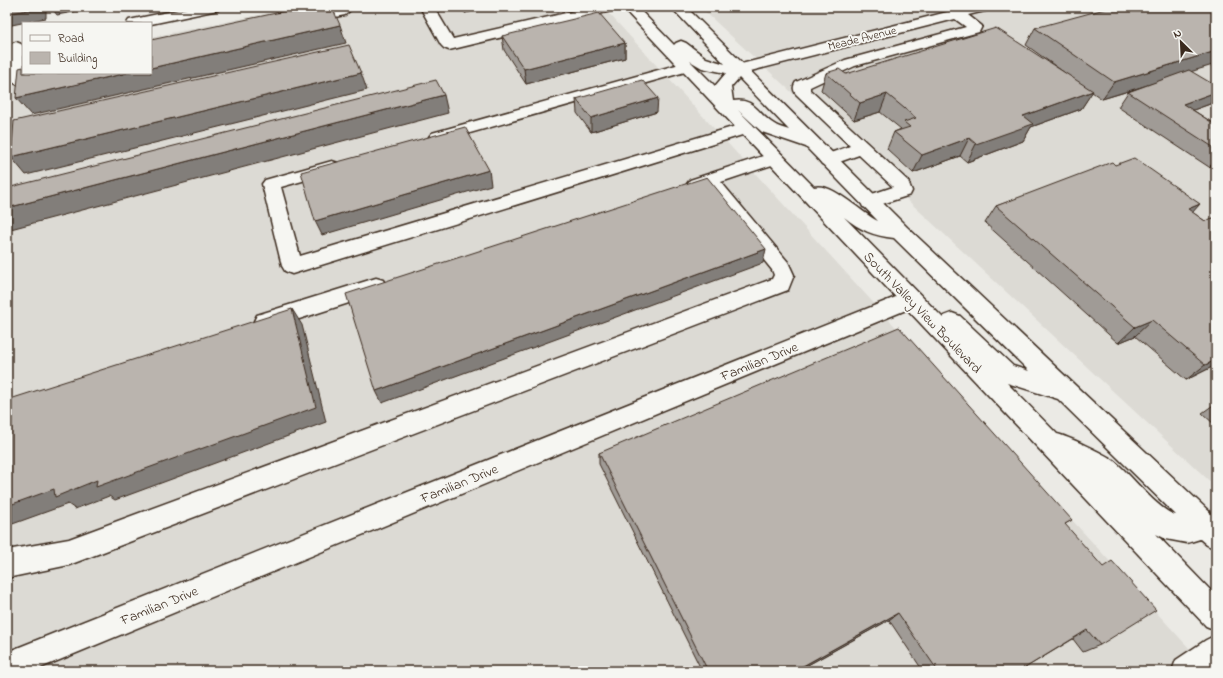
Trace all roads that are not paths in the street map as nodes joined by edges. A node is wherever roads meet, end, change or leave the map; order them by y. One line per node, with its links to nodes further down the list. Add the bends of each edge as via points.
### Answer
1 (213, 7): 12 (main road)
2 (347, 7): 13 (main road, via 340,12)
3 (427, 7): 11 (main road, via 449,45)
4 (553, 7): 11 (main road)
5 (610, 7): 11 (main road)
6 (629, 7): 15 (main road, South Valley View Boulevard)
7 (678, 7): 21 (main road)
8 (930, 7): 10 (main road)
9 (984, 7): 10 (main road, Meade Avenue)
10 (951, 15): 14 (main road, Meade Avenue); 16 (main road, via 974,26 974,29)
11 (562, 19)
12 (139, 22)
13 (295, 22)
14 (904, 27): 16 (main road); 18 (main road, Meade Avenue)
15 (652, 31): 19 (main road, South Valley View Boulevard); 21 (main road, Meade Avenue, via 675,41 700,62 720,69)
16 (924, 42): 20 (main road)
17 (15, 47): 22 (main road, via 14,75 20,80)
18 (817, 50): 20 (main road); 21 (main road, Meade Avenue)
19 (687, 67): 23 (main road, South Valley View Boulevard); 25 (main road)
20 (839, 68): 27 (main road, via 802,85 802,91)
21 (739, 69): 23 (main road, via 723,86); 26 (main road)
22 (57, 74)
23 (726, 107): 24 (main road, South Valley View Boulevard); 26 (main road, via 742,104 768,128)
24 (746, 128): 28 (main road, South Valley View Boulevard); 30 (main road, via 292,266 271,184)
25 (423, 141)
26 (812, 144): 29 (main road)
27 (861, 148): 29 (main road); 34 (main road, via 902,185 903,191)
28 (775, 158): 31 (main road); 32 (main road, South Valley View Boulevard)
29 (828, 160): 34 (main road)
30 (347, 163)
31 (709, 180): 33 (main road); 42 (main road, via 781,267 784,275 781,284 69,552)
32 (796, 180): 35 (main road, via 835,200 861,221 877,229); 37 (main road, South Valley View Boulevard)
33 (678, 189)
34 (870, 202): 35 (main road)
35 (900, 232): 39 (main road)
36 (392, 280): 38 (main road)
37 (911, 299): 39 (main road, via 938,309 1005,373); 40 (main road, South Valley View Boulevard); 45 (main road, Familian Drive)
38 (248, 326)
39 (1065, 391): 41 (main road)
40 (1043, 437): 41 (main road, via 1104,468 1166,526); 43 (main road, South Valley View Boulevard)
41 (1210, 531)
42 (7, 564)
43 (1216, 616)
44 (1216, 650): 46 (main road)
45 (7, 667)
46 (1187, 671)

